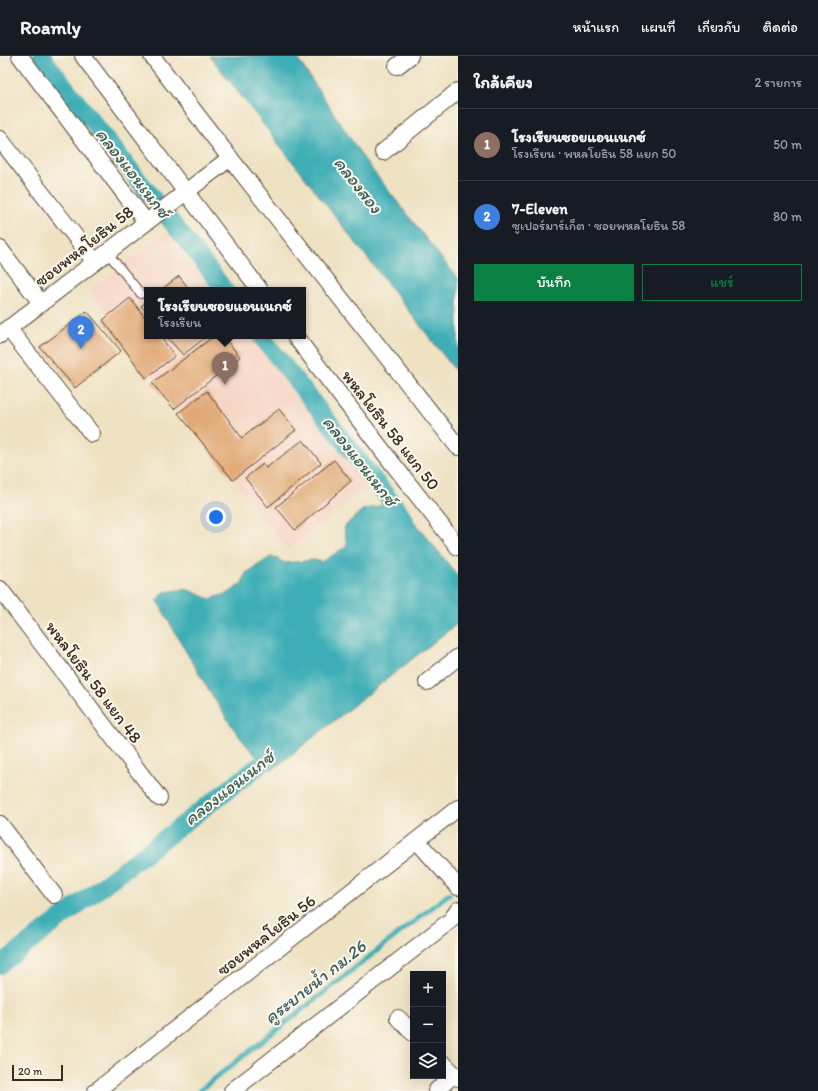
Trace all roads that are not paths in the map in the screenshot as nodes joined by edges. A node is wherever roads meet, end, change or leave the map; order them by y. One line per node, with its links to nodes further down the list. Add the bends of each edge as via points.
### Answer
1 (20, 56): 11 (street)
2 (83, 56): 10 (street)
3 (152, 56): 9 (street)
4 (410, 56): 5 (street)
5 (397, 66)
6 (458, 90): 8 (street)
7 (0, 139): 13 (street)
8 (383, 152)
9 (230, 158): 10 (street, ซอยพหลโยธิน 58); 20 (street)
10 (186, 192): 11 (street, ซอยพหลโยธิน 58); 14 (street)
11 (151, 219): 13 (street, ซอยพหลโยธิน 58)
12 (0, 249): 16 (street)
13 (101, 257): 15 (lane); 16 (street, ซอยพหลโยธิน 58)
14 (258, 287)
15 (141, 294)
16 (41, 303): 17 (street, ซอยพหลโยธิน 58)
17 (4, 331): 19 (street)
18 (297, 339): 21 (street, พหลโยธิน 58 แยก 50)
19 (92, 434)
20 (458, 447)
21 (458, 547)
22 (0, 589): 25 (street, พหลโยธิน 58 แยก 48)
23 (458, 657): 24 (street)
24 (427, 682)
25 (159, 798)
26 (458, 808): 28 (street, ซอยพหลโยธิน 56)
27 (0, 824): 30 (street)
28 (417, 841): 29 (street); 35 (street, ซอยพหลโยธิน 56)
29 (458, 887)
30 (54, 895)
31 (458, 910): 36 (street, via 451,920)
32 (398, 1018): 33 (street)
33 (410, 1030)
34 (452, 1072): 37 (street)
35 (96, 1091)
36 (232, 1091)
37 (436, 1091)

